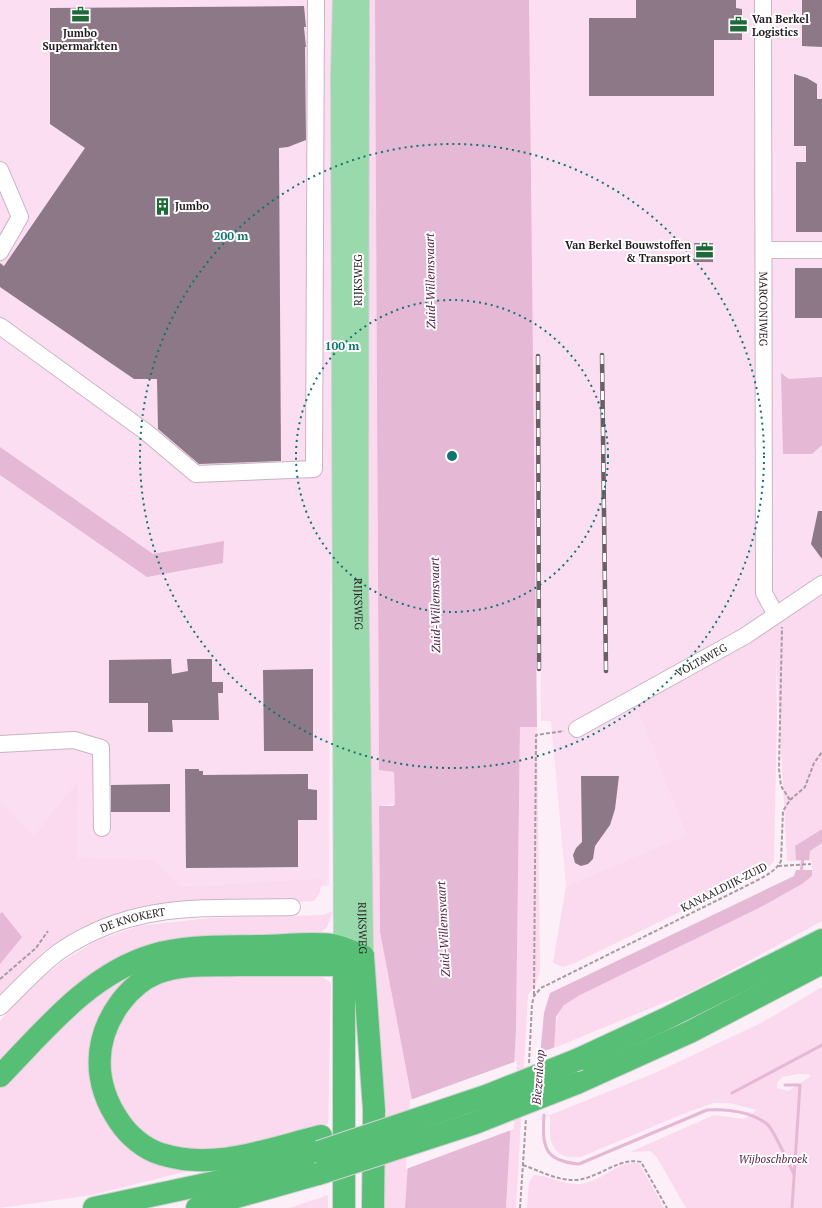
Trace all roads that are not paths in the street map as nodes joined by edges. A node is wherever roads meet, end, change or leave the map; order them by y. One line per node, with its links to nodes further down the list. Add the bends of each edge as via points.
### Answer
1 (316, 0): 9 (street, via 314,468 196,474 146,432)
2 (343, 0): 17 (main road, RIJKSWEG)
3 (359, 0): 17 (main road, RIJKSWEG, via 358,564)
4 (763, 0): 6 (street, MARCONIWEG)
5 (0, 170): 8 (street, via 20,217)
6 (764, 250): 7 (street); 11 (street, MARCONIWEG, via 764,593)
7 (822, 250)
8 (0, 252)
9 (0, 326)
10 (822, 584): 11 (street, VOLTAWEG)
11 (776, 615): 12 (street, VOLTAWEG, via 745,636)
12 (577, 729)
13 (0, 744): 14 (street, via 74,740 101,748)
14 (102, 828)
15 (292, 907): 19 (street, DE KNOKERT, via 168,910 112,924 88,934 59,952)
16 (822, 940): 21 (highway, bridge, via 579,1059 486,1096 406,1112)
17 (351, 956): 20 (highway, via 332,945 200,948 153,955 118,970 89,989); 21 (highway, via 167,970 155,974 132,989 109,1018 102,1038 99,1058 101,1083 108,1106 125,1131 144,1146 160,1154 194,1161 223,1160); 26 (highway, RIJKSWEG); 27 (highway, RIJKSWEG, via 374,1110)
18 (822, 963): 22 (highway, bridge, via 690,1032 577,1083)
19 (0, 1007)
20 (0, 1076)
21 (320, 1144): 23 (highway, via 220,1181)
22 (318, 1182): 24 (highway); 25 (highway)
23 (94, 1208)
24 (197, 1208)
25 (258, 1208)
26 (344, 1208)
27 (373, 1208)

